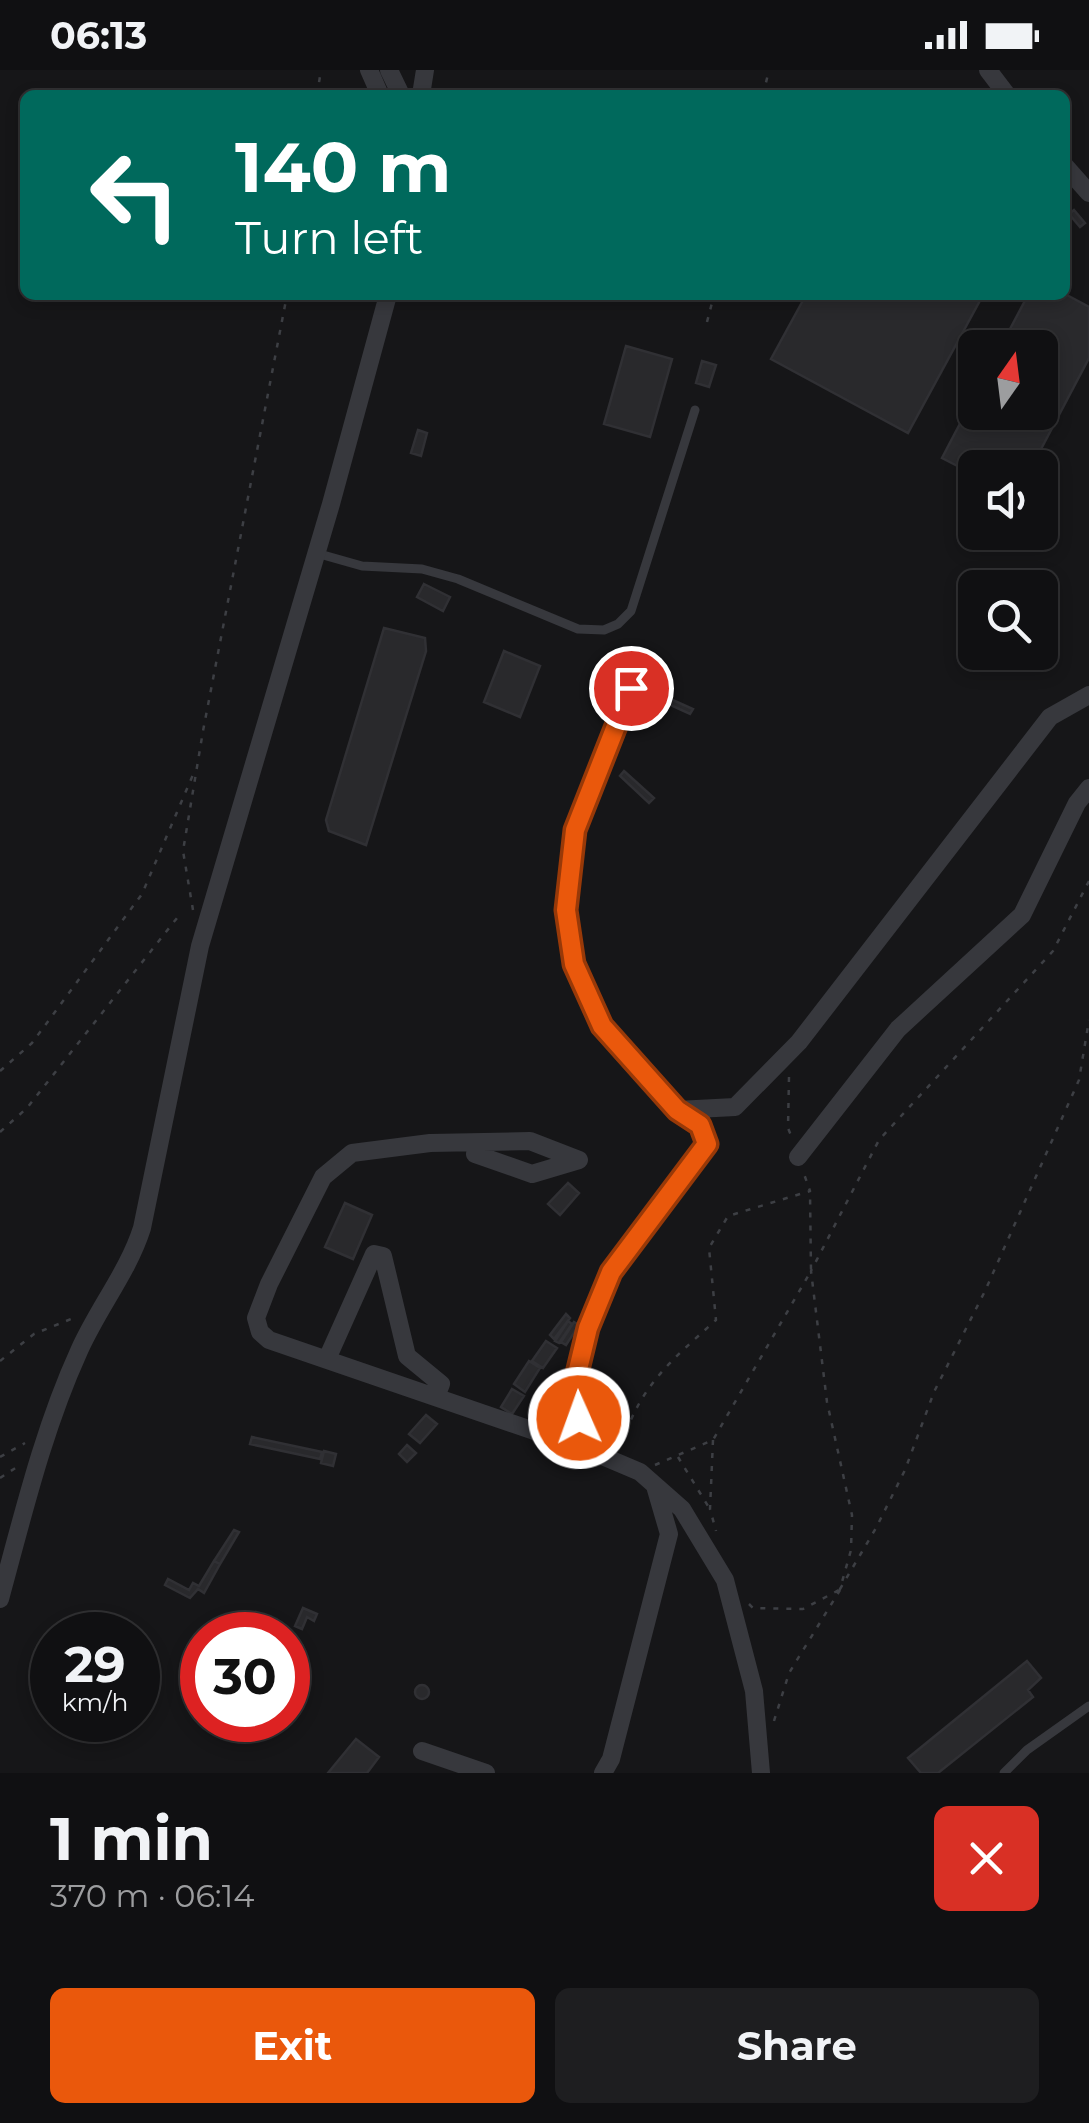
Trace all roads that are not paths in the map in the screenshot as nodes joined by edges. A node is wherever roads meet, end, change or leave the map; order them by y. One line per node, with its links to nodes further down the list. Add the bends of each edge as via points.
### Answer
1 (988, 70): 2 (street)
2 (1004, 90)
3 (1070, 172): 4 (street)
4 (1089, 193)
5 (387, 300): 7 (street)
6 (695, 410): 7 (lane, via 631,610 604,630 578,628 422,569 362,566)
7 (316, 553): 18 (street, via 200,946 142,1228 79,1350 48,1429)
8 (631, 688): 11 (street, via 575,830 566,910 574,964 602,1026)
9 (1089, 695): 11 (street, via 1050,717 790,1050 735,1106)
10 (1089, 788): 13 (street, via 1022,915 898,1029)
11 (677, 1110): 16 (street, via 700,1125 707,1144 611,1272 574,1386)
12 (475, 1154): 14 (street, via 532,1174 579,1160 530,1140 430,1143 352,1153 323,1177 256,1318 270,1340)
13 (798, 1158)
14 (327, 1359): 15 (street); 15 (street, via 374,1254 383,1256 407,1356 441,1384)
15 (436, 1397): 16 (street)
16 (581, 1447): 17 (street, via 640,1472)
17 (655, 1486): 22 (street, via 670,1534); 23 (street, via 682,1508 725,1580 754,1691)
18 (0, 1599)
19 (1089, 1706): 24 (lane)
20 (422, 1751): 21 (street)
21 (486, 1773)
22 (603, 1773)
23 (761, 1773)
24 (1004, 1773)

